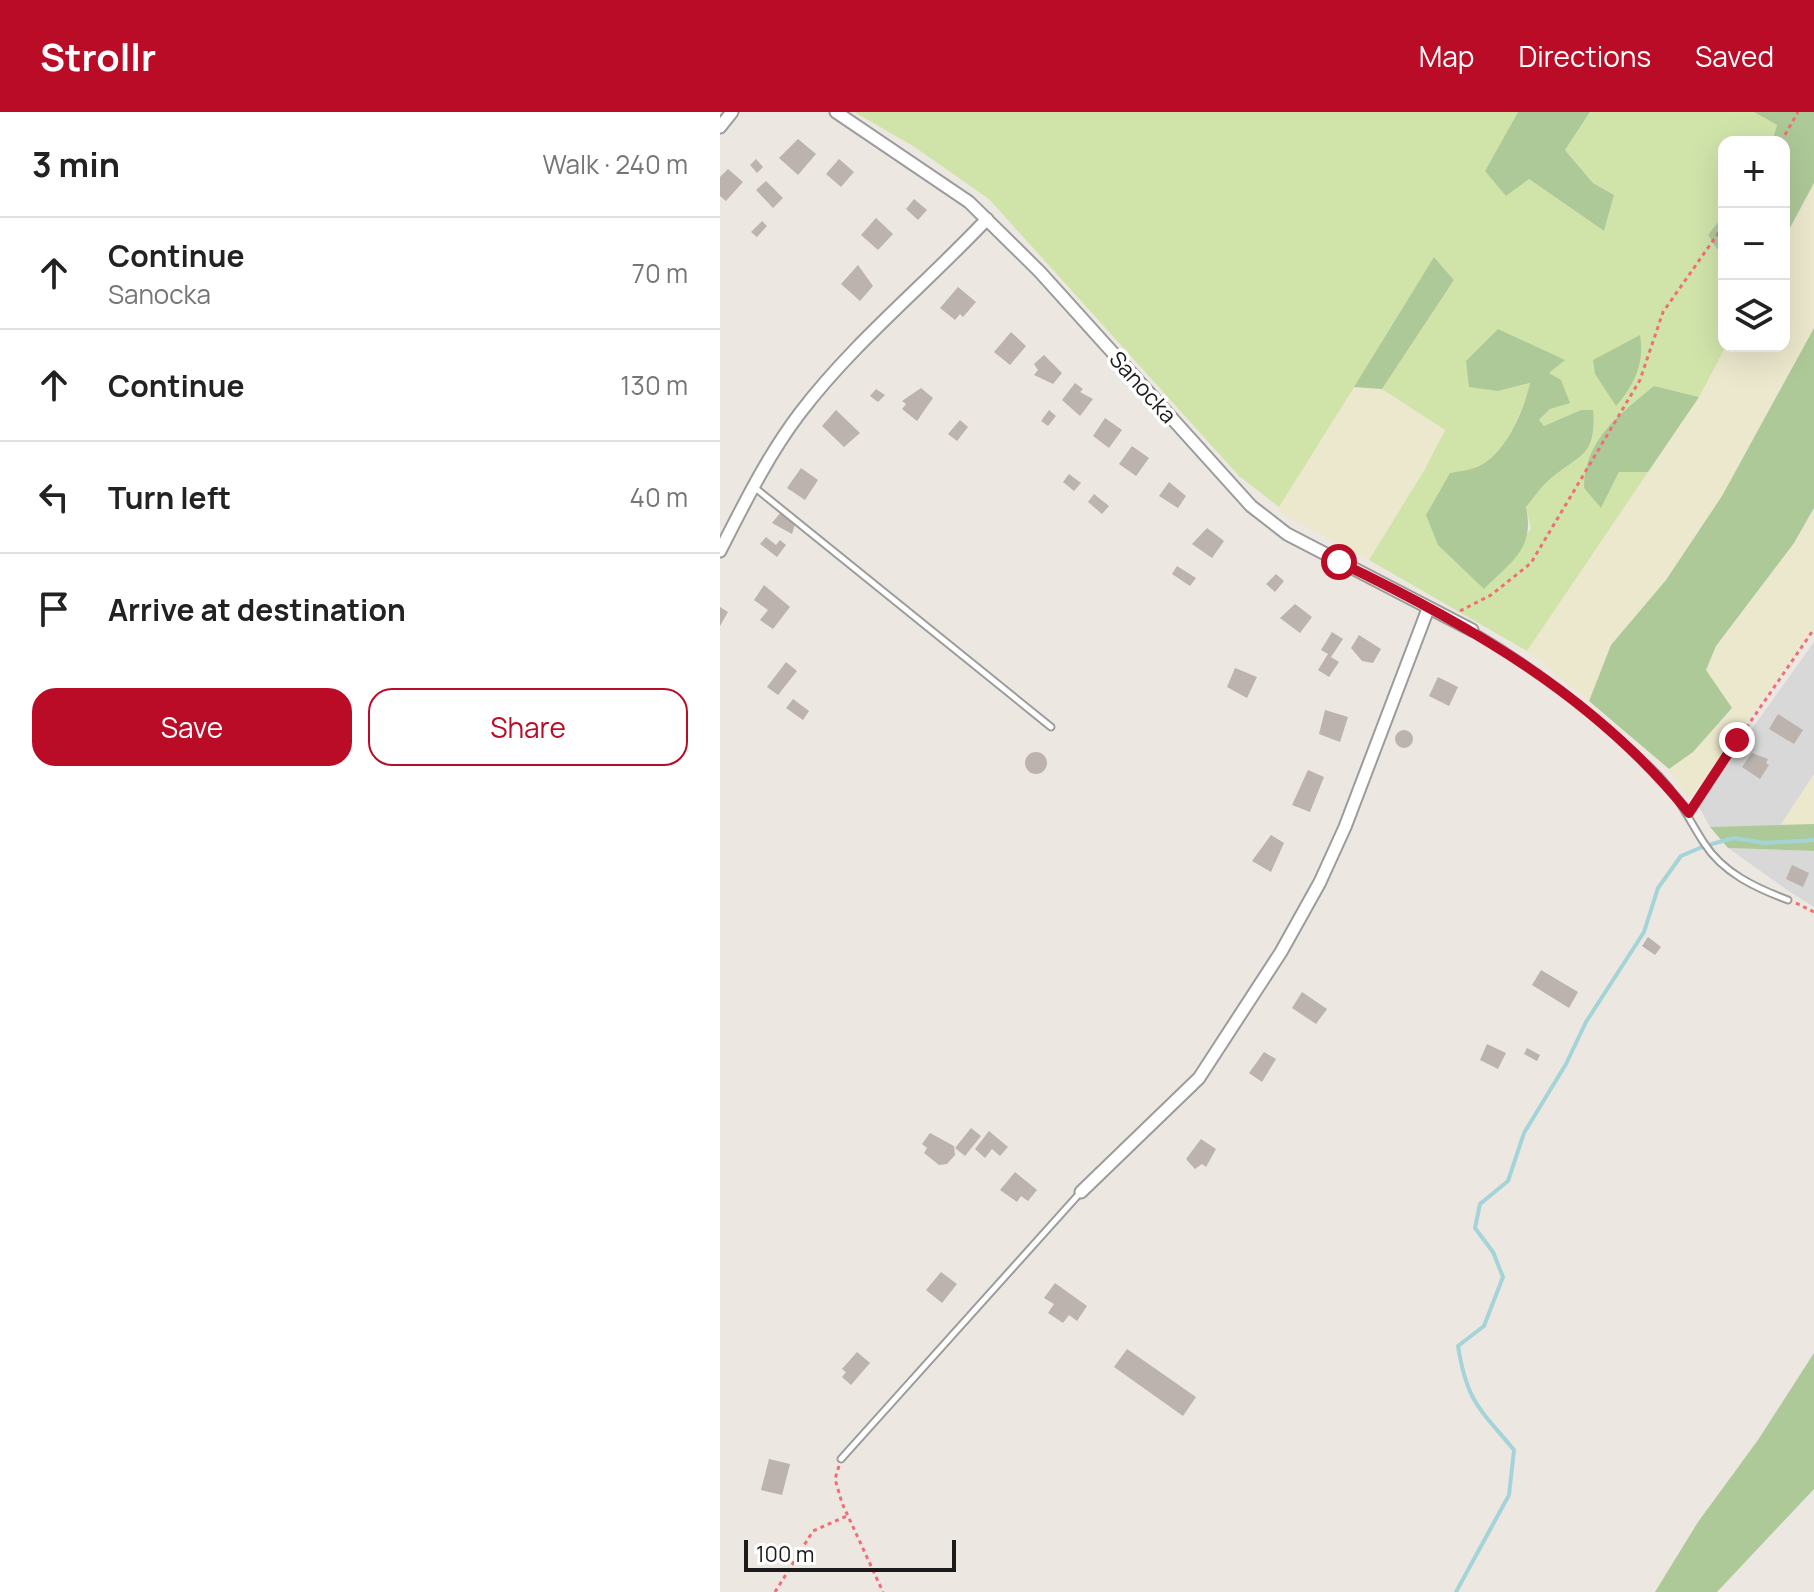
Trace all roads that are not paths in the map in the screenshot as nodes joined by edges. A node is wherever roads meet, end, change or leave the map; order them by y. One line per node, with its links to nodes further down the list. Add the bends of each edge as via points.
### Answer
1 (732, 112): 3 (street)
2 (836, 112): 4 (street, Sanocka)
3 (720, 127)
4 (987, 219): 5 (street, via 829,378 799,414); 7 (street, Sanocka, via 1251,506 1287,534)
5 (754, 487): 6 (street); 9 (lane)
6 (720, 551)
7 (1428, 609): 8 (street, Sanocka); 11 (street, via 1345,827 1288,939 1199,1078)
8 (1472, 630): 10 (lane, via 1526,664 1613,733 1663,780 1704,843 1734,875)
9 (1051, 727)
10 (1788, 900)
11 (1081, 1192): 12 (lane)
12 (841, 1459)

